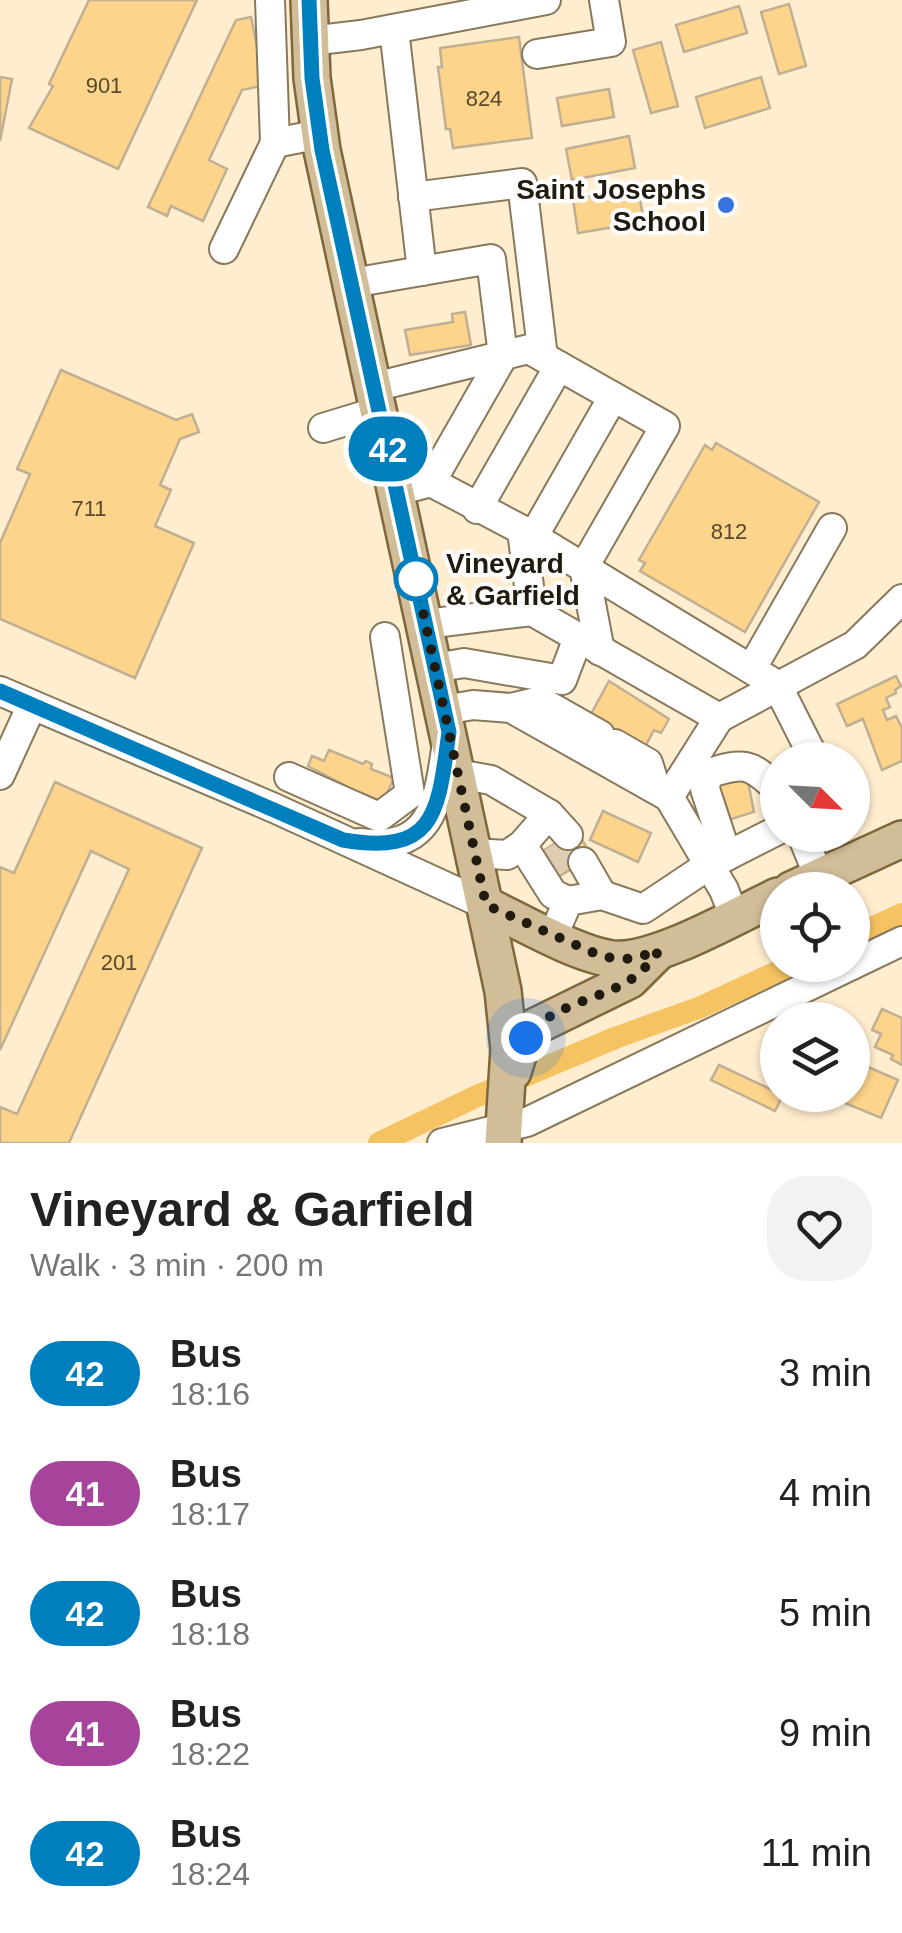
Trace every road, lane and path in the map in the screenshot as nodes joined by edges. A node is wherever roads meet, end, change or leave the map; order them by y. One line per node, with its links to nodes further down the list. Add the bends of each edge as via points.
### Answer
1 (270, 0): 9 (street)
2 (309, 0): 6 (main road)
3 (546, 0): 5 (street)
4 (604, 0): 7 (street, via 611,42)
5 (394, 29): 6 (street); 10 (street)
6 (310, 42): 8 (main road)
7 (537, 54)
8 (320, 134): 9 (street); 13 (main road)
9 (275, 144): 11 (street)
10 (413, 197): 12 (street); 15 (street, via 522,183)
11 (224, 248)
12 (422, 272): 13 (street); 14 (street, via 490,259)
13 (352, 283): 17 (main road)
14 (503, 356): 15 (street, via 529,349); 17 (street); 19 (street)
15 (551, 362): 16 (street); 21 (street)
16 (613, 397): 23 (street); 24 (street, via 665,426)
17 (377, 399): 18 (street); 20 (main road)
18 (322, 428)
19 (431, 482): 20 (street); 21 (street)
20 (397, 490): 28 (main road)
21 (478, 508): 23 (street)
22 (832, 528): 33 (street)
23 (528, 534): 24 (street); 26 (street)
24 (584, 568): 30 (street); 33 (street)
25 (902, 599): 34 (street, via 855,645)
26 (532, 611): 27 (street); 30 (street)
27 (484, 618): 28 (street); 31 (street)
28 (426, 624): 32 (main road)
29 (384, 636): 44 (street, via 410,794 379,817)
30 (589, 644): 31 (street, via 562,680); 38 (street)
31 (487, 666): 32 (street); 37 (street)
32 (435, 668): 39 (main road)
33 (752, 668): 34 (street)
34 (777, 685): 38 (street); 40 (street)
35 (0, 691): 36 (street)
36 (32, 705): 42 (street); 49 (street)
37 (501, 707): 39 (street); 45 (street); 45 (street, via 540,701 648,763)
38 (719, 718): 45 (street)
39 (446, 721): 41 (main road); 49 (street, via 439,793 418,832 396,844)
40 (806, 742)
41 (458, 774): 46 (street, via 491,780); 52 (main road)
42 (0, 775)
43 (760, 775): 53 (street, via 738,764 706,774)
44 (289, 777)
45 (663, 793): 53 (street)
46 (547, 833): 52 (street, via 507,855); 56 (street, via 553,894)
47 (760, 839): 53 (street)
48 (902, 839): 50 (main road)
49 (343, 840): 58 (street)
50 (870, 844)
51 (849, 852): 55 (main road)
52 (474, 853): 58 (main road)
53 (718, 860): 59 (street); 60 (street)
54 (577, 866): 56 (street)
55 (822, 872)
56 (586, 898): 59 (street); 61 (street)
57 (760, 904): 60 (main road)
58 (486, 905): 61 (main road); 66 (main road, via 502,991)
59 (643, 909): 63 (street)
60 (734, 916): 63 (main road)
61 (553, 936): 63 (main road, via 615,959)
62 (902, 941): 64 (street)
63 (659, 951): 66 (main road, via 630,980 534,1027 520,1048)
64 (870, 956)
65 (817, 982): 66 (street, via 527,1122)
66 (507, 1100): 67 (street)
67 (442, 1143)

